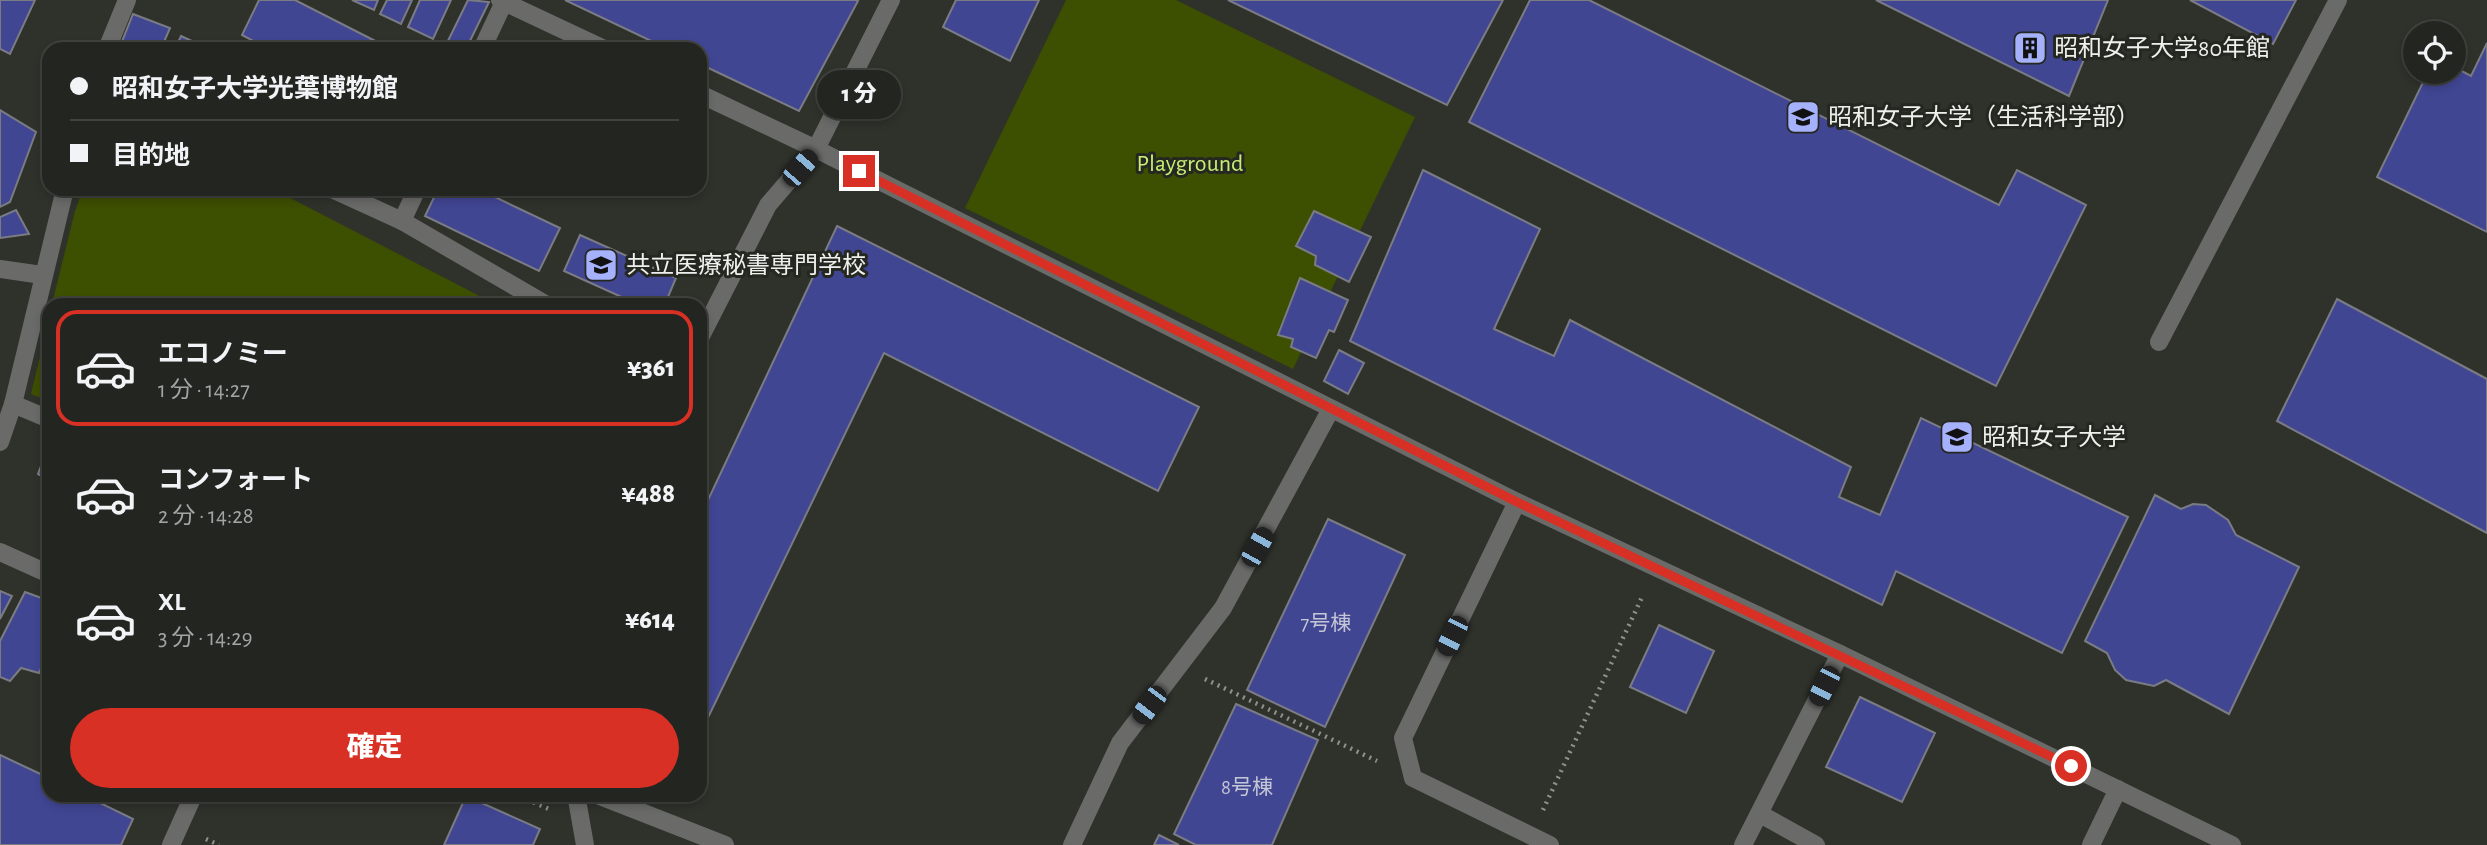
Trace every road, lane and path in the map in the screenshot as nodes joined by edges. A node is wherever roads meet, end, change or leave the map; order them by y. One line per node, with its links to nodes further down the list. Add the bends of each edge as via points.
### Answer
1 (127, 0): 5 (street)
2 (891, 0): 9 (street)
3 (2338, 0): 18 (street)
4 (502, 1): 6 (street); 7 (street)
5 (110, 42)
6 (485, 42)
7 (589, 42)
8 (707, 97): 9 (street)
9 (816, 149): 17 (street, via 768,205); 20 (street)
10 (63, 196): 15 (street)
11 (348, 196): 13 (street)
12 (414, 196): 13 (street)
13 (402, 220): 16 (street)
14 (0, 269): 15 (street)
15 (42, 275): 19 (street)
16 (535, 298)
17 (707, 324)
18 (2159, 342)
19 (13, 404): 21 (street); 22 (street)
20 (1331, 409): 23 (street); 41 (street, via 1223,608 1120,743)
21 (42, 416)
22 (0, 442)
23 (1517, 502): 27 (street); 29 (street, via 1403,738)
24 (0, 552): 25 (street)
25 (42, 571)
26 (1646, 588): 37 (path)
27 (1840, 654): 30 (street); 35 (street)
28 (1201, 677): 29 (path)
29 (1413, 778): 37 (street)
30 (2118, 789): 45 (street); 46 (street)
31 (190, 802): 38 (street)
32 (532, 802): 36 (path, via 551,810)
33 (577, 802): 39 (street)
34 (615, 802): 40 (street)
35 (1760, 814): 43 (street); 44 (street)
36 (553, 821)
37 (1531, 836): 42 (street)
38 (171, 845)
39 (585, 845)
40 (725, 845)
41 (1072, 845)
42 (1550, 845)
43 (1743, 845)
44 (1816, 845)
45 (2091, 845)
46 (2232, 845)

